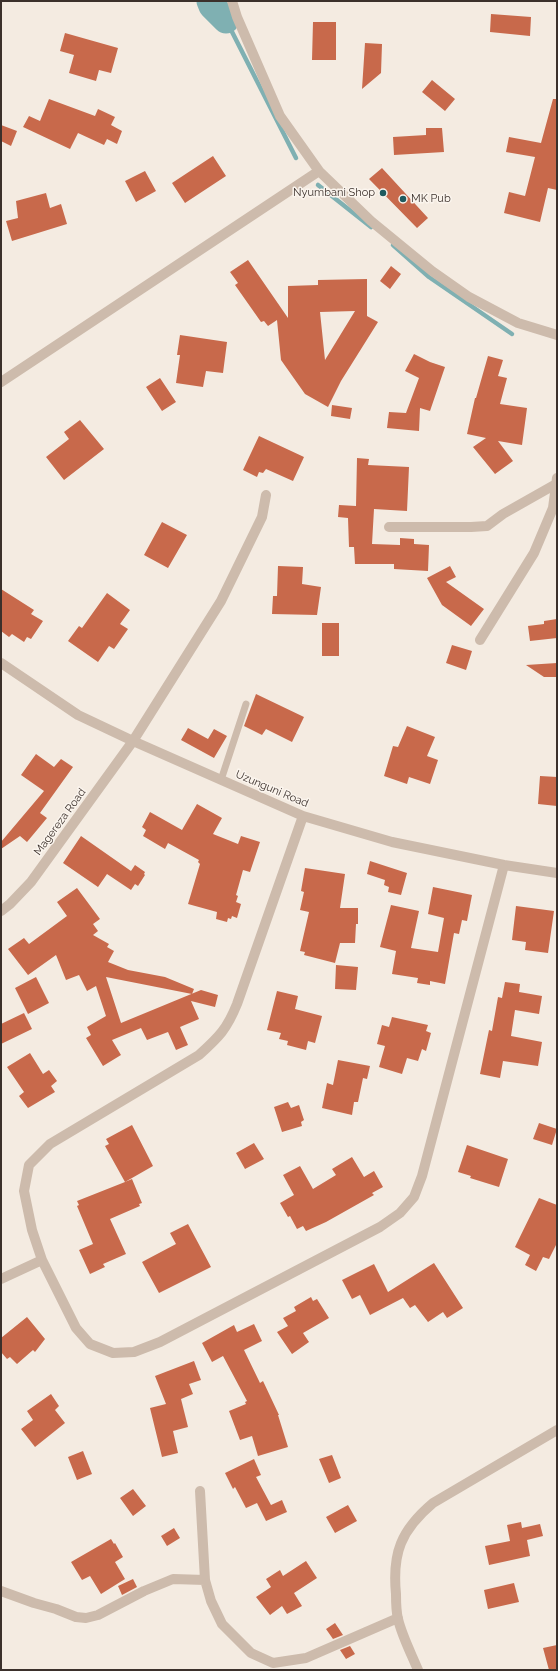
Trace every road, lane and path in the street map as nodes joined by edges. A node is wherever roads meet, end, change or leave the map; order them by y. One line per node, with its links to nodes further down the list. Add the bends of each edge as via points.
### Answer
1 (232, 1): 2 (street, via 280,116)
2 (320, 171): 3 (street, via 371,222 469,297 518,323); 4 (street)
3 (557, 335)
4 (1, 382)
5 (557, 481): 7 (street); 8 (street, via 487,526)
6 (266, 495): 12 (street, Magereza Road, via 262,517 221,602)
7 (555, 508): 9 (street, via 534,553)
8 (389, 527)
9 (480, 640)
10 (1, 663): 12 (street, Uzunguni Road, via 78,715)
11 (246, 704): 13 (lane)
12 (133, 741): 13 (street, Uzunguni Road); 17 (street, Magereza Road, via 31,882)
13 (221, 780): 14 (street, Uzunguni Road)
14 (303, 816): 15 (street, Uzunguni Road, via 392,842); 18 (street, via 237,1004 230,1022 219,1037 199,1055 50,1144 29,1164 24,1191 32,1230)
15 (504, 865): 16 (street, Uzunguni Road); 18 (street, via 422,1176 414,1197 400,1213 380,1227 160,1342 134,1352 113,1353 90,1344 76,1328)
16 (557, 872)
17 (1, 911)
18 (42, 1260): 19 (street)
19 (1, 1279)
20 (557, 1430): 24 (street, via 433,1503 418,1516 400,1544 396,1560)
21 (200, 1491): 22 (street)
22 (205, 1580): 23 (street, via 173,1579 98,1615 86,1618 76,1617); 25 (street, via 222,1624 251,1653)
23 (1, 1591)
24 (398, 1618): 25 (street, via 306,1658); 26 (street)
25 (272, 1667)
26 (418, 1670)

